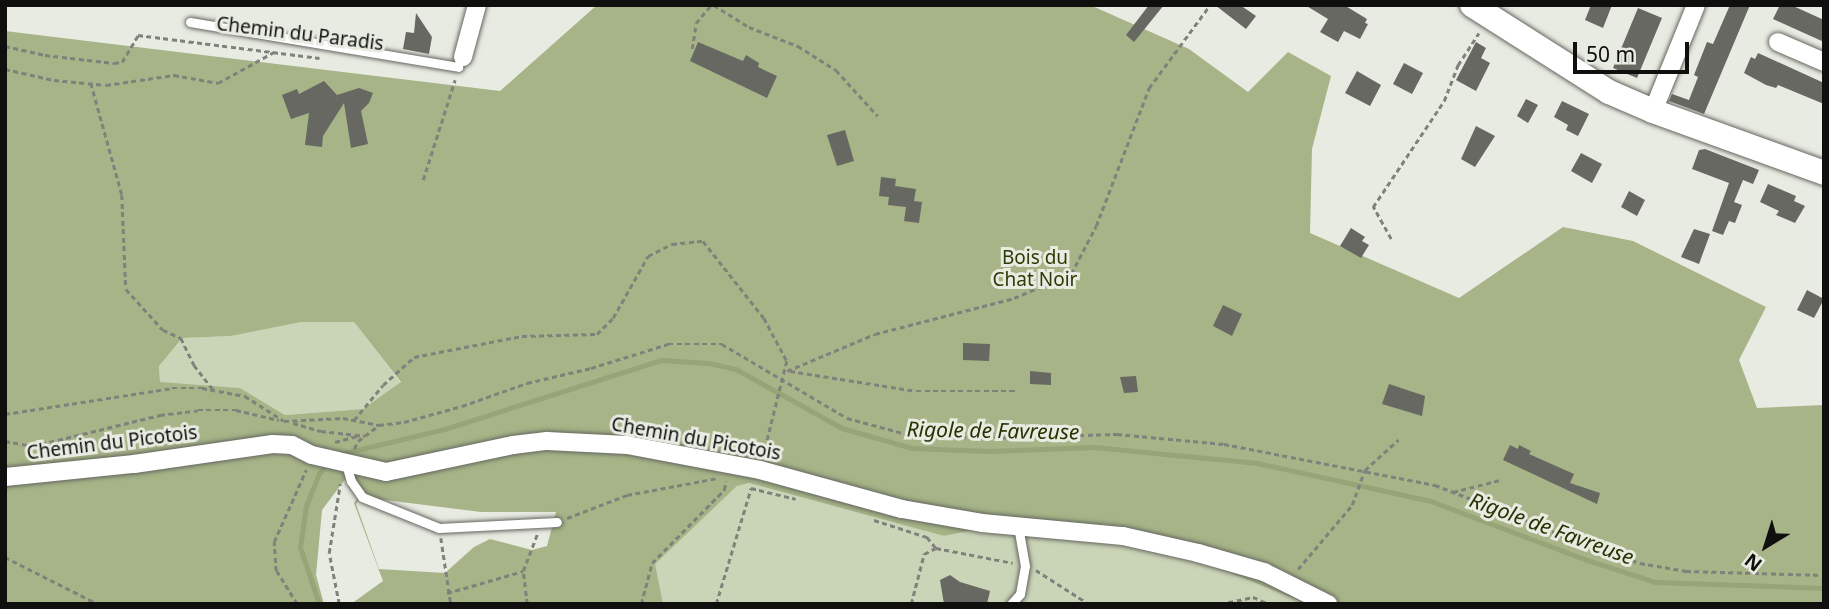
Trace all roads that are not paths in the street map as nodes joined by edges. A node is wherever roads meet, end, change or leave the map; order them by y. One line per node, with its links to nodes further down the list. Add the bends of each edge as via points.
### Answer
1 (477, 5): 6 (street)
2 (1696, 5): 8 (street)
3 (1481, 10): 8 (main road, via 1583,78)
4 (190, 22): 6 (lane)
5 (1778, 42): 7 (street)
6 (460, 62)
7 (1824, 62)
8 (1653, 111): 9 (main road)
9 (1824, 173)
10 (343, 463): 11 (street, Chemin du Picotois, via 292,445 273,444); 12 (lane, via 362,497 439,528); 13 (street, Chemin du Picotois, via 386,472 547,441 626,445 760,470 902,509)
11 (5, 477)
12 (557, 522)
13 (1018, 527): 14 (lane, via 1025,566 1020,594); 15 (street, Chemin du Picotois, via 1123,536 1198,553 1264,572)
14 (1011, 604)
15 (1328, 604)

